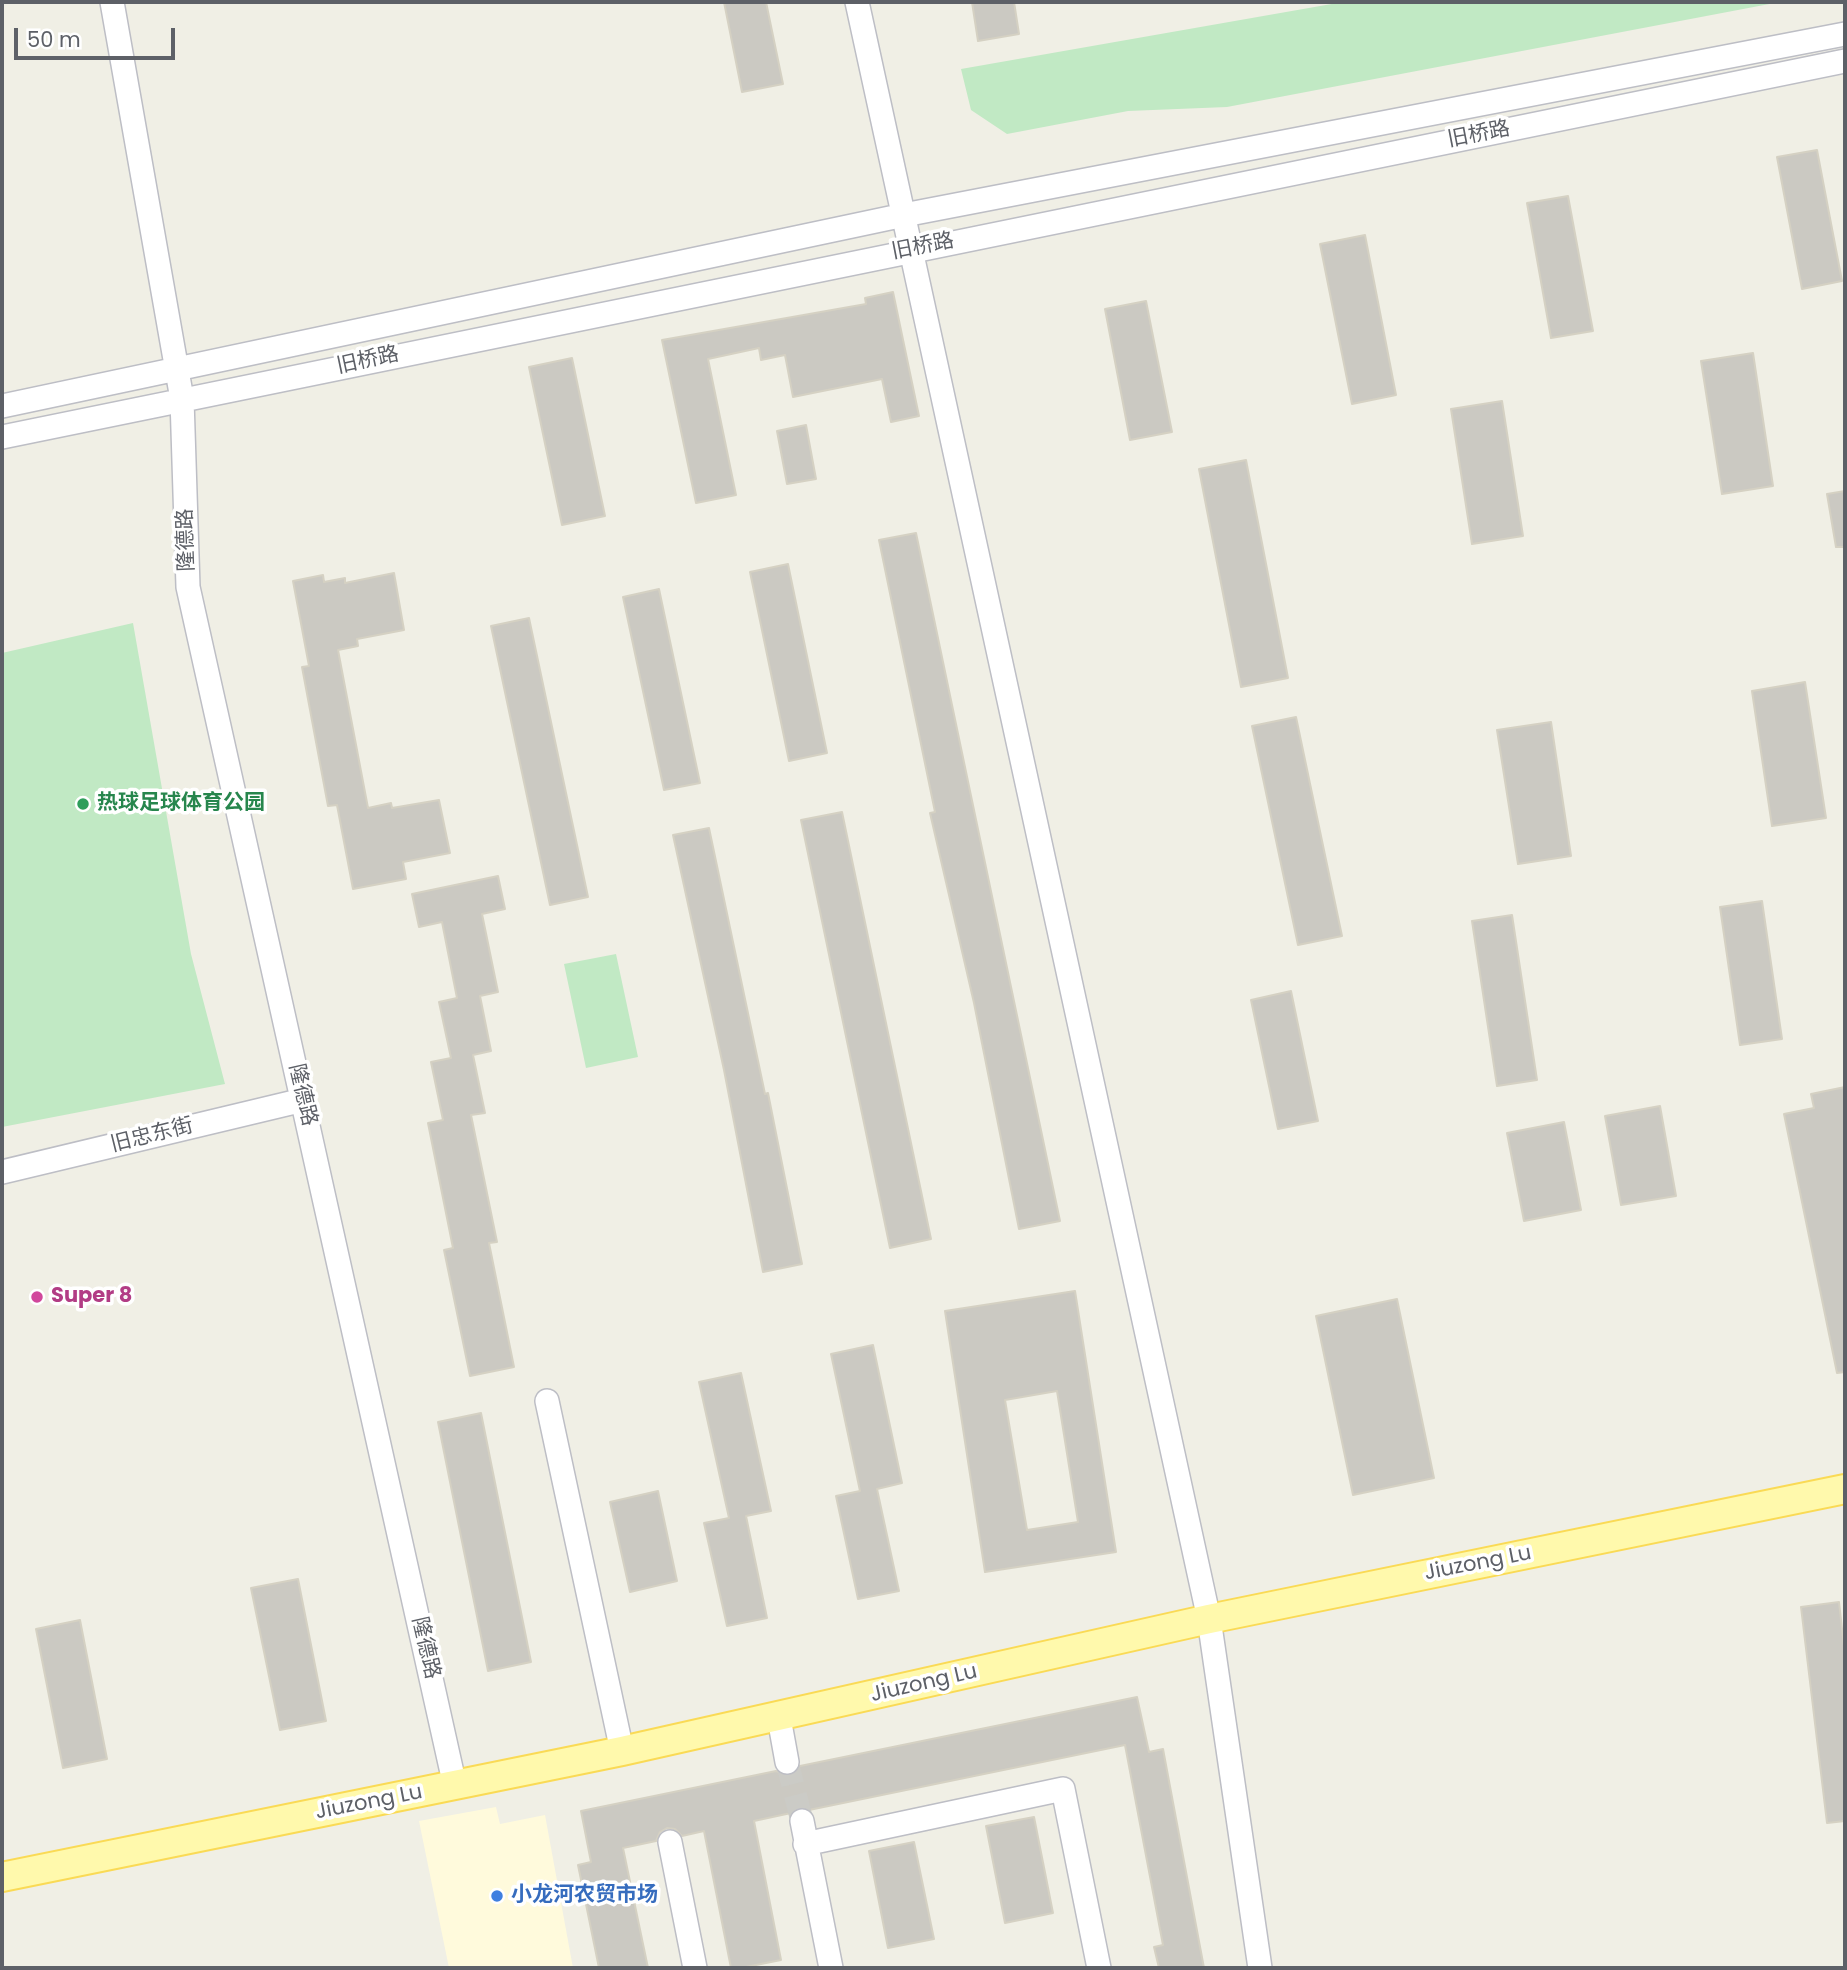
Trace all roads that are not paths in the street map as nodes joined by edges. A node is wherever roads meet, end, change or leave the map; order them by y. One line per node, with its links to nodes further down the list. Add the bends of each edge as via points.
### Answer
1 (112, 2): 7 (street, 隆德路)
2 (857, 2): 5 (street)
3 (1845, 34): 5 (street, 旧桥路)
4 (1845, 61): 6 (street, 旧桥路)
5 (904, 215): 6 (street); 7 (street, 旧桥路)
6 (912, 249): 8 (street, 旧桥路); 15 (street)
7 (177, 369): 8 (street, 隆德路); 9 (street, 旧桥路)
8 (182, 399): 10 (street, 旧桥路); 11 (street, 隆德路, via 188,587)
9 (2, 406)
10 (2, 437)
11 (303, 1100): 12 (street, 旧忠东街); 19 (street, 隆德路)
12 (2, 1172)
13 (547, 1401): 17 (street)
14 (1845, 1489): 15 (main road, Jiuzong Lu)
15 (1209, 1619): 16 (main road, Jiuzong Lu); 25 (street)
16 (779, 1718): 17 (main road, Jiuzong Lu); 18 (street)
17 (622, 1751): 19 (main road, Jiuzong Lu)
18 (787, 1762)
19 (455, 1786): 21 (main road, Jiuzong Lu)
20 (670, 1842): 22 (street)
21 (2, 1877)
22 (695, 1968)
23 (831, 1968): 24 (street, via 804,1833 1063,1789)
24 (1099, 1968)
25 (1261, 1968)

